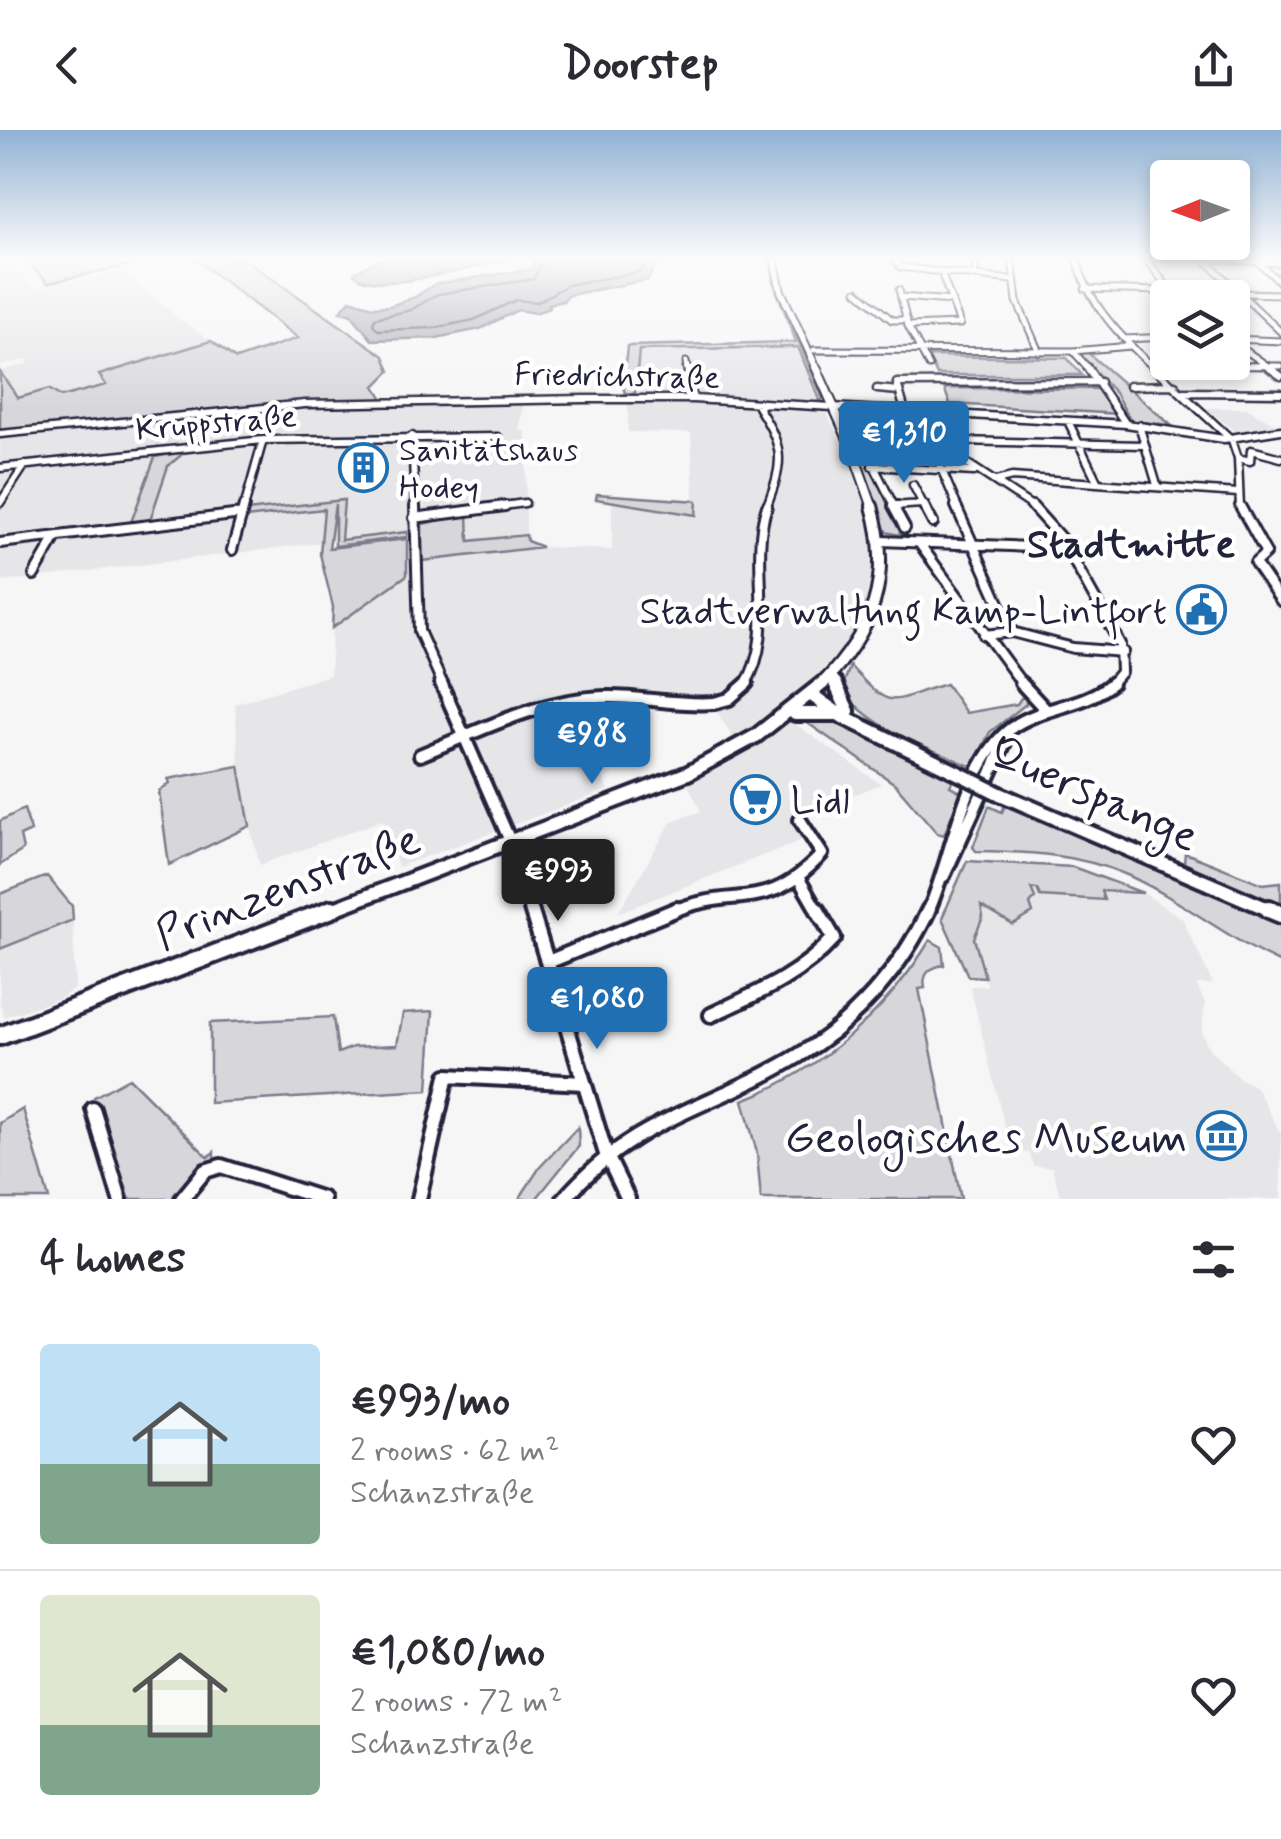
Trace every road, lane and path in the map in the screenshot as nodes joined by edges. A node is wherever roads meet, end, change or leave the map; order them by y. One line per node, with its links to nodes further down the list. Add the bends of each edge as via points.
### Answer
1 (789, 309): 37 (main road)
2 (879, 309): 8 (street)
3 (904, 309): 8 (street)
4 (955, 309): 8 (street, via 958,326)
5 (1023, 309): 18 (street)
6 (1101, 309): 11 (street)
7 (1257, 309): 9 (street)
8 (907, 323): 16 (street)
9 (1281, 332)
10 (1150, 337): 11 (street)
11 (1124, 338): 14 (street)
12 (1250, 340): 13 (street)
13 (1281, 341)
14 (1131, 346): 17 (street); 21 (street)
15 (814, 350): 16 (street)
16 (922, 351): 18 (street); 22 (street)
17 (1073, 351): 18 (street); 28 (street)
18 (1039, 352)
19 (1250, 353): 24 (street)
20 (686, 362): 35 (street)
21 (1150, 362)
22 (930, 366)
23 (1250, 366): 24 (street)
24 (1268, 366): 25 (street); 26 (street)
25 (1281, 366)
26 (1281, 376)
27 (1170, 380): 29 (street)
28 (1100, 382): 32 (street, via 898,380); 41 (street)
29 (1175, 385): 30 (street); 33 (street)
30 (1129, 386)
31 (877, 390): 32 (street)
32 (900, 391): 38 (street)
33 (1184, 392): 34 (street); 49 (street)
34 (1281, 393)
35 (693, 399): 36 (street, Friedrichstraße); 44 (street, Friedrichstraße, via 348,401)
36 (762, 404): 37 (street, Friedrichstraße); 91 (street, via 781,462 761,518 760,613 743,690 709,704 610,697 558,702)
37 (832, 406): 38 (street, Friedrichstraße); 75 (main road)
38 (905, 411): 40 (street, Friedrichstraße); 52 (street, via 909,425)
39 (851, 420): 47 (street)
40 (1068, 420): 41 (street, Friedrichstraße); 50 (street)
41 (1126, 424): 42 (street, Friedrichstraße)
42 (1139, 425): 49 (street, Friedrichstraße); 51 (street)
43 (1281, 430): 49 (street)
44 (0, 434)
45 (412, 436): 46 (street, Kruppstraße); 48 (street, Kruppstraße); 71 (street)
46 (498, 436)
47 (857, 438): 53 (street, via 888,433); 57 (street)
48 (263, 440): 56 (street, Kruppstraße); 70 (street)
49 (1232, 440): 54 (street)
50 (1076, 441): 51 (street); 52 (street, via 955,441); 62 (street)
51 (1144, 445): 64 (street)
52 (940, 447): 59 (street); 60 (street)
53 (908, 448)
54 (1238, 458): 55 (street, via 1250,461 1256,450); 65 (street)
55 (1281, 458)
56 (25, 465): 58 (street, Kruppstraße); 66 (street)
57 (872, 466): 59 (street); 69 (street)
58 (0, 468)
59 (938, 470): 60 (street); 78 (street)
60 (978, 471): 61 (street)
61 (996, 481): 62 (street); 79 (street, via 1046,517)
62 (1098, 482): 64 (street)
63 (913, 485): 68 (street)
64 (1157, 485): 65 (street)
65 (1238, 493): 82 (street, via 1266,553 1254,563)
66 (0, 503)
67 (525, 504): 71 (street)
68 (922, 504): 69 (street); 72 (street)
69 (893, 506): 73 (street)
70 (242, 514): 74 (street); 80 (street)
71 (414, 518): 91 (street, via 418,631)
72 (933, 523)
73 (904, 528)
74 (56, 536): 76 (street); 81 (street)
75 (881, 541): 77 (street); 86 (main road, Prinzenstraße, via 873,608)
76 (0, 542)
77 (919, 543): 78 (street); 84 (street)
78 (976, 546): 79 (street); 83 (street)
79 (1062, 547): 85 (street)
80 (232, 550)
81 (34, 576)
82 (1281, 601)
83 (1012, 632): 84 (street); 85 (street, via 1072,648)
84 (984, 635): 88 (street)
85 (1123, 652): 88 (street, via 1110,686)
86 (831, 675): 87 (main road, Prinzenstraße); 89 (main road)
87 (815, 693): 89 (main road, Querspange); 90 (main road, Prinzenstraße)
88 (1046, 710): 102 (street, via 1012,729 997,754 949,869 892,972 828,1035 786,1062 644,1126)
89 (846, 714): 90 (main road); 96 (main road, Querspange, bridge, via 1000,794)
90 (790, 715): 94 (main road, Prinzenstraße, via 718,760)
91 (466, 737): 92 (street); 94 (street)
92 (420, 755)
93 (800, 820): 95 (street, via 822,854)
94 (510, 842): 97 (street); 99 (main road, Prinzenstraße)
95 (799, 878): 97 (street, via 765,896 687,905); 98 (street, via 834,938 800,973)
96 (1281, 914)
97 (548, 962): 100 (street)
98 (711, 1016)
99 (0, 1036)
100 (584, 1083): 102 (street); 106 (street, via 446,1076)
101 (92, 1109): 103 (street)
102 (606, 1154): 107 (street); 108 (street)
103 (120, 1199)
104 (182, 1199): 105 (street, via 205,1171 221,1166)
105 (322, 1199)
106 (419, 1199)
107 (564, 1199)
108 (628, 1199)

